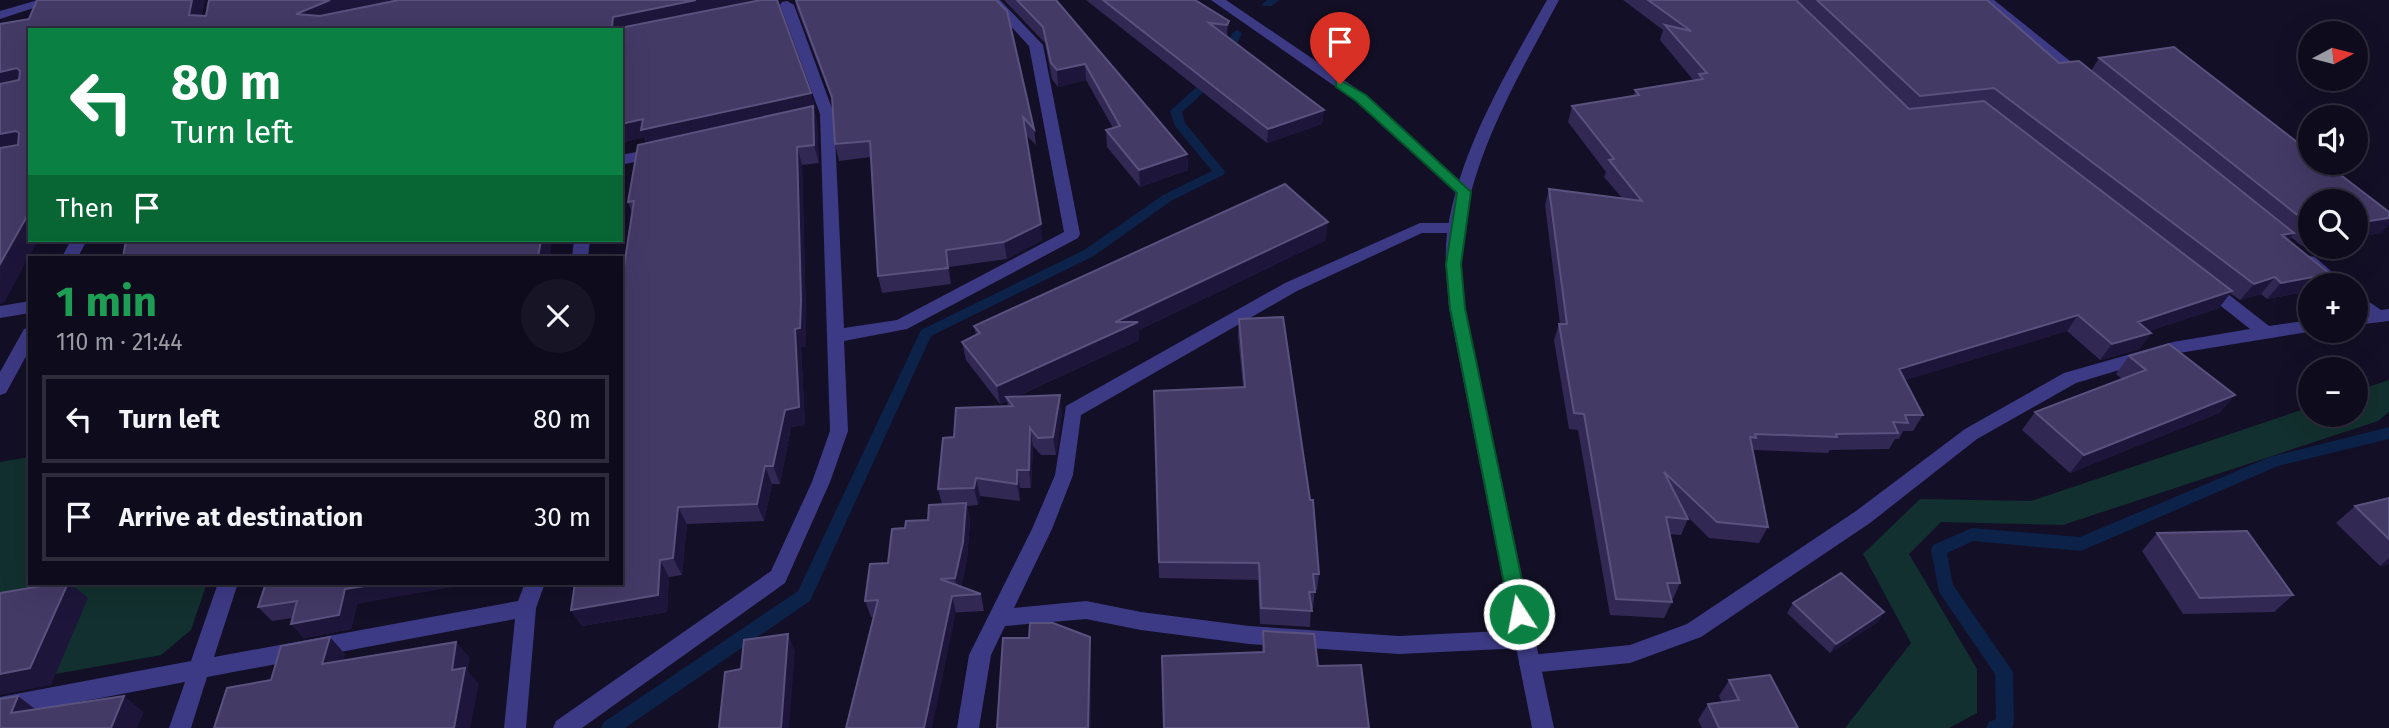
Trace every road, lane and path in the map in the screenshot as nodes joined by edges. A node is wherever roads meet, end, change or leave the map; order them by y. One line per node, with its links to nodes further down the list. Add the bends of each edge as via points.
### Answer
1 (52, 0): 7 (street)
2 (993, 0): 22 (street, via 1036,45 1072,234 901,325)
3 (1217, 0): 11 (street, via 1361,98)
4 (1553, 0): 11 (street, via 1503,91)
5 (1986, 0): 8 (street)
6 (786, 5): 22 (street, via 820,116)
7 (0, 15)
8 (2093, 86)
9 (673, 149): 10 (street)
10 (623, 160)
11 (1464, 192): 12 (street)
12 (1457, 228): 28 (street, via 1420,228 1292,287 1072,411 1064,475); 29 (street, via 1453,264 1457,308)
13 (2296, 251): 14 (street)
14 (2324, 273)
15 (2199, 280): 21 (street)
16 (28, 307): 18 (street)
17 (2368, 307): 19 (street)
18 (0, 312)
19 (2383, 316)
20 (2298, 328): 21 (street)
21 (2265, 332): 30 (street, via 2173,348 2070,378 1971,434 1863,517 1693,631 1630,654)
22 (835, 336): 35 (street, via 839,431 778,577)
23 (28, 337): 24 (street)
24 (0, 388)
25 (227, 585): 31 (street)
26 (534, 585): 27 (street)
27 (526, 608): 31 (street); 34 (street)
28 (999, 618): 29 (street, via 1086,610 1228,633 1364,643); 36 (street, via 980,656)
29 (1524, 639): 30 (street)
30 (1530, 664): 37 (street)
31 (199, 670): 32 (street); 33 (street)
32 (0, 707)
33 (180, 728)
34 (515, 728)
35 (564, 728)
36 (968, 728)
37 (1543, 728)

